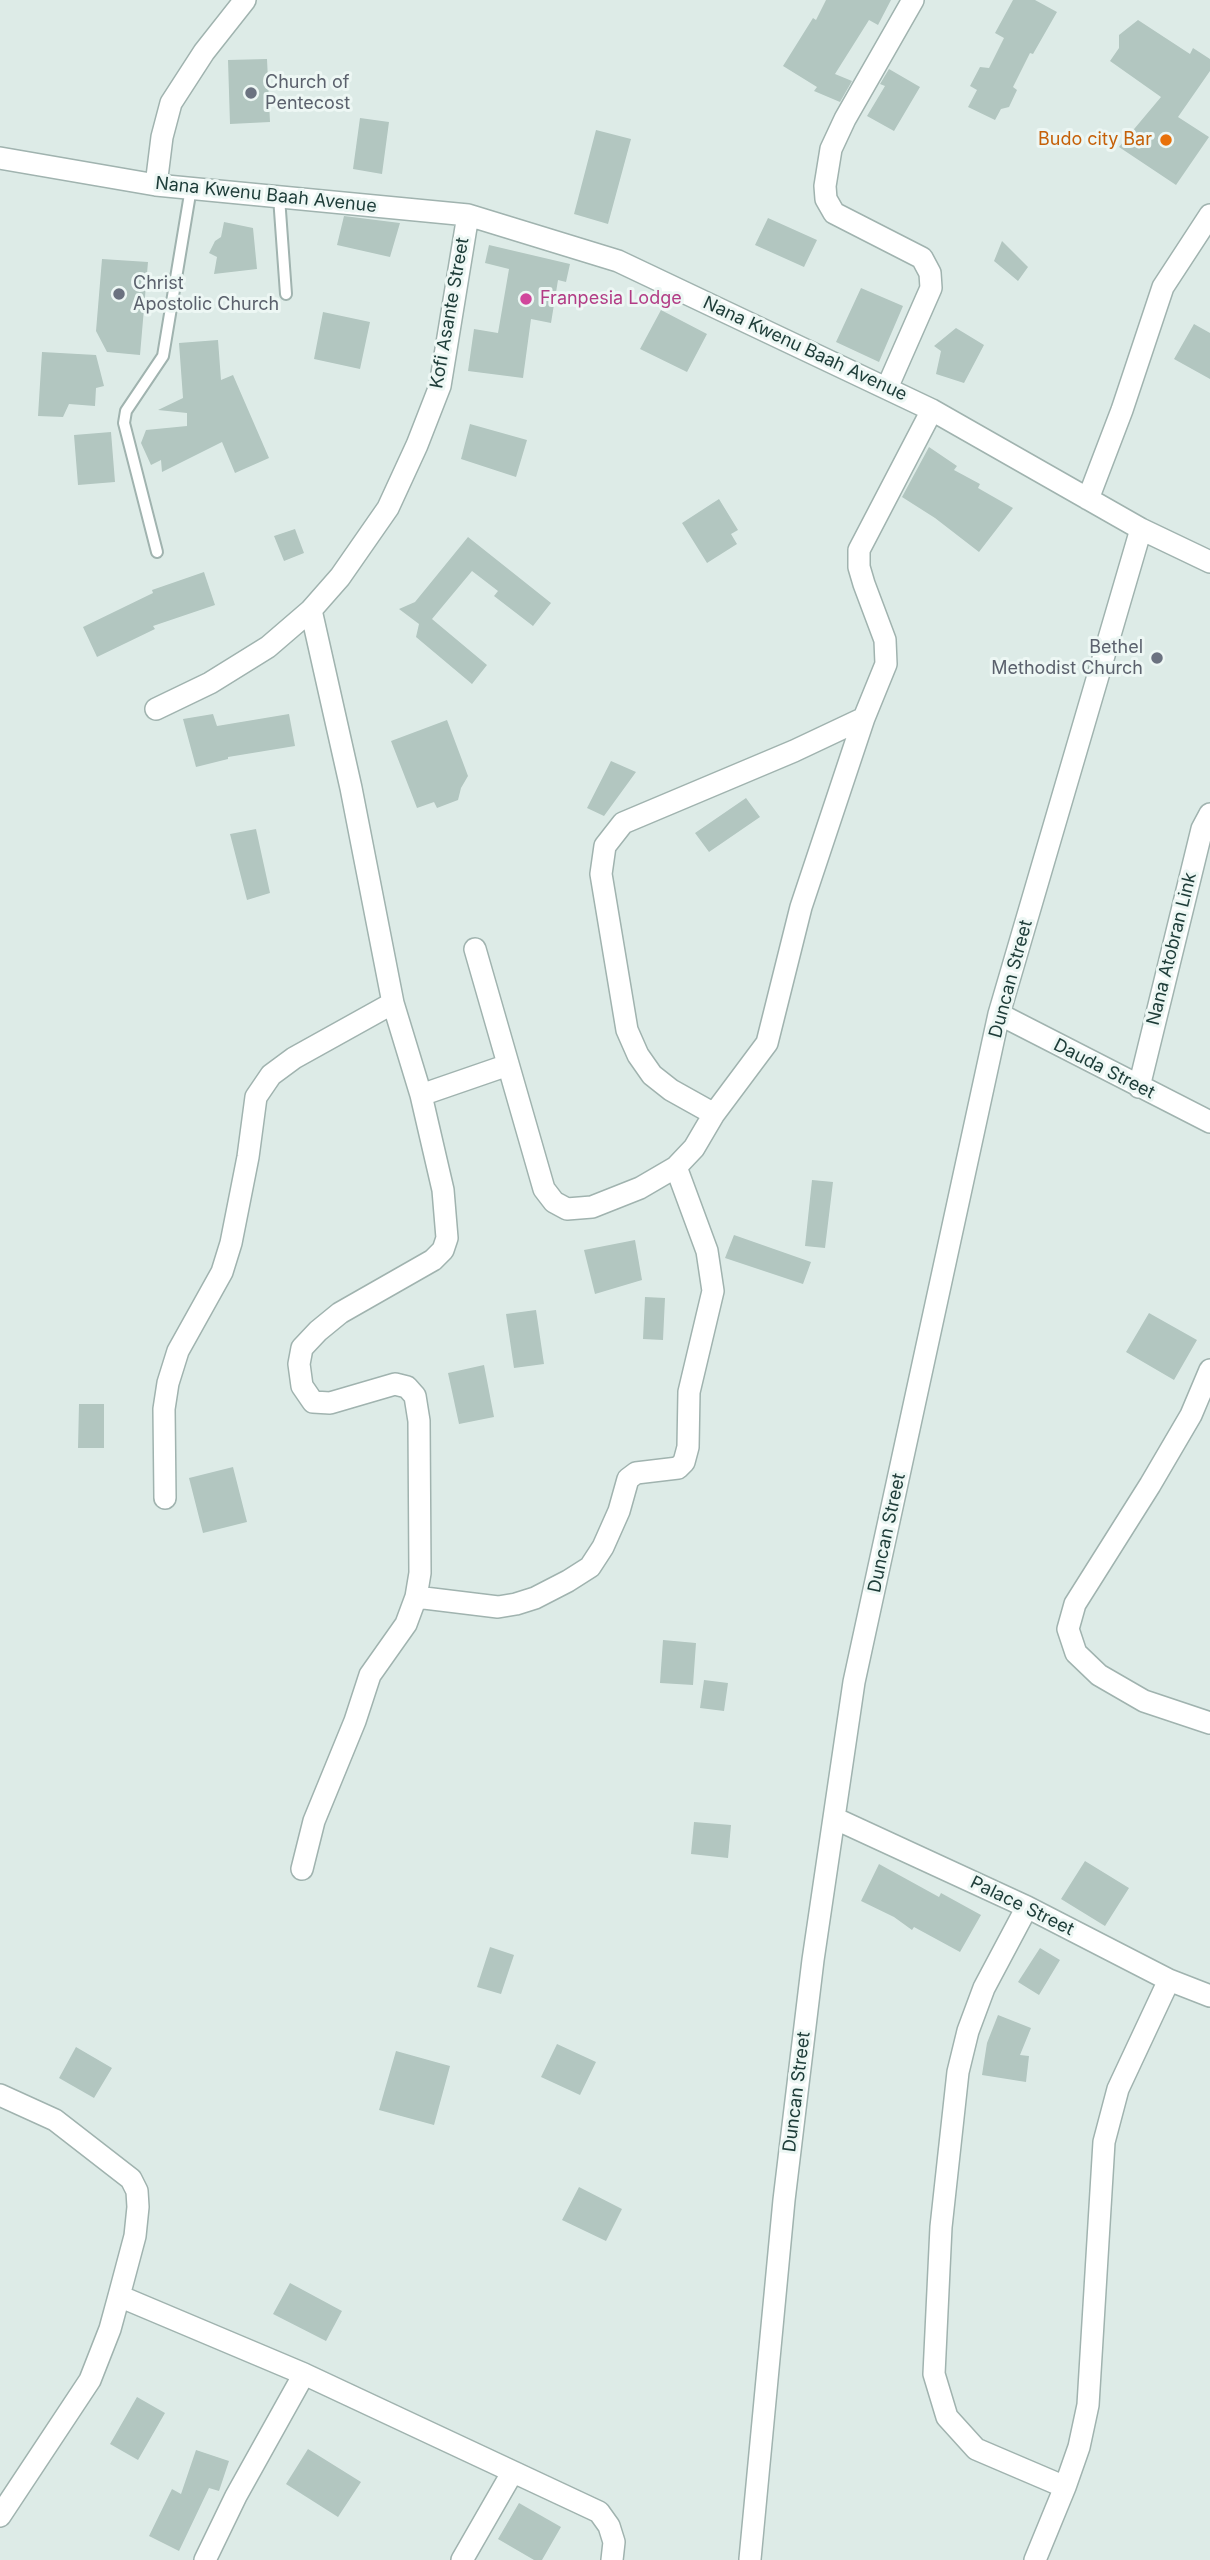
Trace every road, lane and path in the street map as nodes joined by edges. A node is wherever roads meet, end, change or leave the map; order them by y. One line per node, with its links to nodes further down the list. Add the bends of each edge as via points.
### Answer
1 (245, 0): 4 (street, via 204,51 171,103)
2 (913, 0): 10 (street, via 845,119 831,149 825,186 834,213 922,258 930,273 931,288)
3 (0, 158): 4 (street, Nana Kwenu Baah Avenue)
4 (156, 185): 5 (street, Nana Kwenu Baah Avenue)
5 (191, 188): 6 (street, Nana Kwenu Baah Avenue); 14 (lane, via 163,356 126,411 124,423)
6 (279, 197): 7 (street, Nana Kwenu Baah Avenue); 9 (lane)
7 (467, 215): 10 (street, Nana Kwenu Baah Avenue, via 618,261); 16 (street, Kofi Asante Street, via 440,386 417,445 388,508)
8 (1210, 215): 12 (street, via 1163,286)
9 (286, 294)
10 (887, 388): 11 (street, Nana Kwenu Baah Avenue)
11 (932, 410): 12 (street, Nana Kwenu Baah Avenue); 18 (street, via 859,550 859,567 885,640 886,664)
12 (1088, 499): 13 (street, Nana Kwenu Baah Avenue)
13 (1141, 528): 15 (street, Nana Kwenu Baah Avenue); 22 (street, Duncan Street)
14 (157, 552)
15 (1210, 562)
16 (311, 610): 17 (street, Kofi Asante Street, via 268,647); 21 (street)
17 (156, 709)
18 (864, 718): 26 (street, via 801,907 767,1043); 26 (street, via 623,822 605,846 601,874 627,1030 652,1075)
19 (1210, 814): 24 (street, Nana Atobran Link, via 1202,829)
20 (475, 949): 23 (street)
21 (393, 1003): 25 (street); 30 (street, via 294,1058 271,1075 256,1097 231,1243 217,1282 178,1352 168,1383)
22 (999, 1014): 24 (street, Dauda Street); 33 (street, Duncan Street, via 855,1682)
23 (508, 1065): 25 (street); 28 (street, via 544,1189 555,1202 567,1209 592,1207)
24 (1139, 1087): 27 (street, Dauda Street)
25 (421, 1095): 31 (street, via 443,1191 447,1238 443,1250 340,1313 302,1348 299,1363 302,1386 313,1402 330,1403 395,1384 415,1395 420,1573)
26 (714, 1114): 28 (street)
27 (1210, 1122)
28 (676, 1167): 31 (street, via 707,1251 713,1291 689,1392 684,1462 678,1468 636,1473 628,1479 619,1511 590,1567 535,1598 498,1606)
29 (1210, 1370): 32 (street, via 1191,1415 1075,1604 1068,1629 1076,1653 1100,1675 1144,1701)
30 (165, 1498)
31 (416, 1597): 34 (street, via 406,1625 370,1675 314,1821)
32 (1210, 1723)
33 (834, 1818): 35 (street, Palace Street); 47 (street, Duncan Street, via 785,2200)
34 (302, 1869)
35 (1027, 1907): 36 (street, Palace Street); 42 (street, via 984,1988 958,2072 941,2227 934,2374 947,2417 976,2449)
36 (1169, 1980): 37 (street, Palace Street); 42 (street, via 1118,2089 1104,2142 1088,2405)
37 (1210, 1996)
38 (0, 2095): 39 (street, via 55,2120 131,2179 138,2207)
39 (119, 2296): 40 (street); 43 (street, via 90,2380)
40 (304, 2374): 41 (street); 44 (street)
41 (512, 2473): 45 (street); 46 (street, via 599,2512 614,2542)
42 (1065, 2487): 48 (street)
43 (0, 2516)
44 (205, 2560)
45 (462, 2560)
46 (612, 2560)
47 (751, 2560)
48 (1035, 2560)

